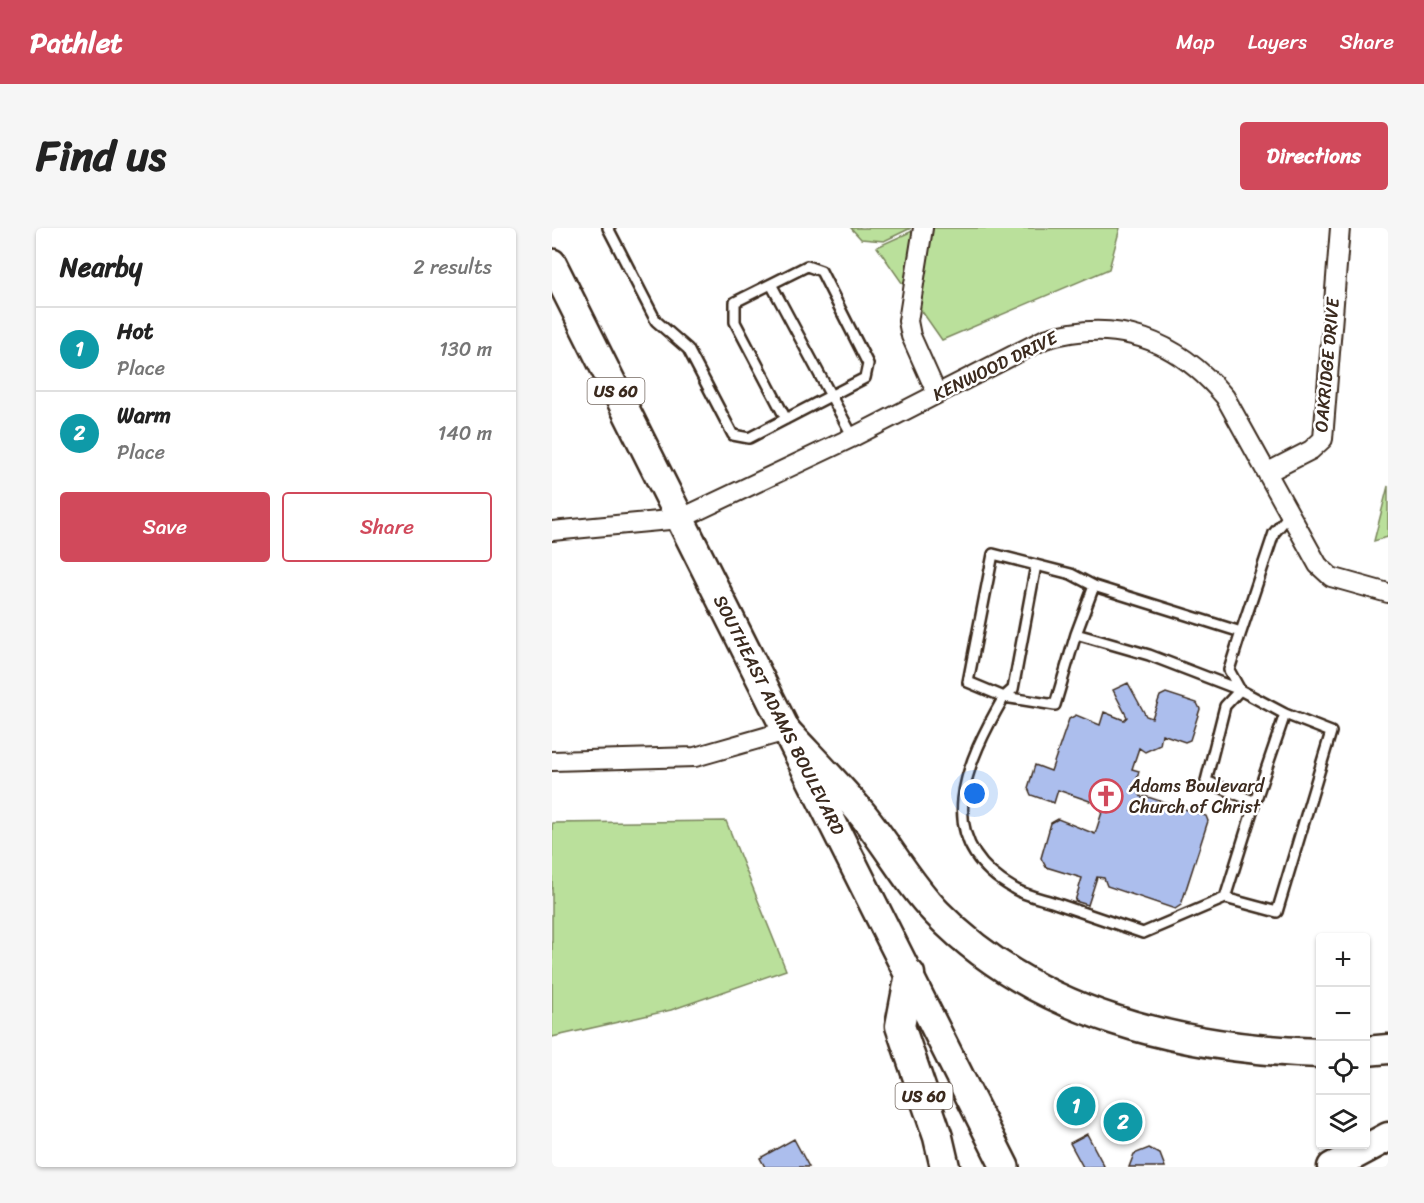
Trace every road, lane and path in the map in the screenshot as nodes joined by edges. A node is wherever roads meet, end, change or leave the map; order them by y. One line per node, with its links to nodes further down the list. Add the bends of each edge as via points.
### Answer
1 (608, 228): 9 (lane, via 656,321 688,349 733,435 749,438)
2 (923, 228): 7 (street, via 908,321 910,336)
3 (1340, 228): 11 (street, OAKRIDGE DRIVE, via 1323,439 1311,450)
4 (552, 263): 6 (main road, SOUTHEAST ADAMS BOULEVARD / US 60)
5 (771, 284): 8 (lane); 8 (lane, via 807,266 821,271 868,364 864,378); 9 (lane, via 735,303 735,322)
6 (559, 291): 13 (main road, SOUTHEAST ADAMS BOULEVARD / US 60)
7 (937, 394): 10 (street, KENWOOD DRIVE); 11 (street, KENWOOD DRIVE, via 1045,339 1074,330 1129,333 1182,355 1211,380 1225,396)
8 (831, 395): 9 (lane); 10 (lane)
9 (786, 419)
10 (853, 437): 13 (street, KENWOOD DRIVE)
11 (1268, 472): 12 (street, KENWOOD DRIVE)
12 (1291, 513): 17 (street, KENWOOD DRIVE, via 1318,565 1331,577); 18 (lane, via 1274,533)
13 (680, 519): 14 (street); 23 (main road, SOUTHEAST ADAMS BOULEVARD / US 60)
14 (552, 531)
15 (1036, 565): 16 (lane, via 1071,574); 21 (lane, via 1012,689); 21 (lane, via 993,554 969,682)
16 (1094, 586): 18 (lane); 19 (lane)
17 (1388, 593)
18 (1241, 632): 20 (lane, via 1229,670)
19 (1076, 634): 20 (lane, via 1149,655); 21 (lane, via 1055,705)
20 (1240, 690): 22 (lane); 25 (lane, via 1225,706 1206,782)
21 (1004, 697): 26 (lane, via 979,740 963,791 962,818 972,849 990,872 1014,889 1143,933)
22 (1285, 714): 25 (lane); 26 (lane, via 1331,732 1277,912)
23 (786, 731): 24 (street, via 695,757); 27 (main road, SOUTHEAST ADAMS BOULEVARD / US 60); 30 (highway, via 864,816 910,882 938,914 996,962 1028,982 1095,1014 1166,1035 1239,1048)
24 (552, 761)
25 (1255, 802): 26 (lane)
26 (1225, 898)
27 (910, 974): 32 (highway, US 60, via 900,1026); 33 (main road, SOUTHEAST ADAMS BOULEVARD / US 60)
28 (1388, 1049): 29 (highway)
29 (1370, 1051)
30 (1316, 1053)
31 (1388, 1137): 34 (highway)
32 (945, 1167)
33 (1005, 1167)
34 (1332, 1167)

